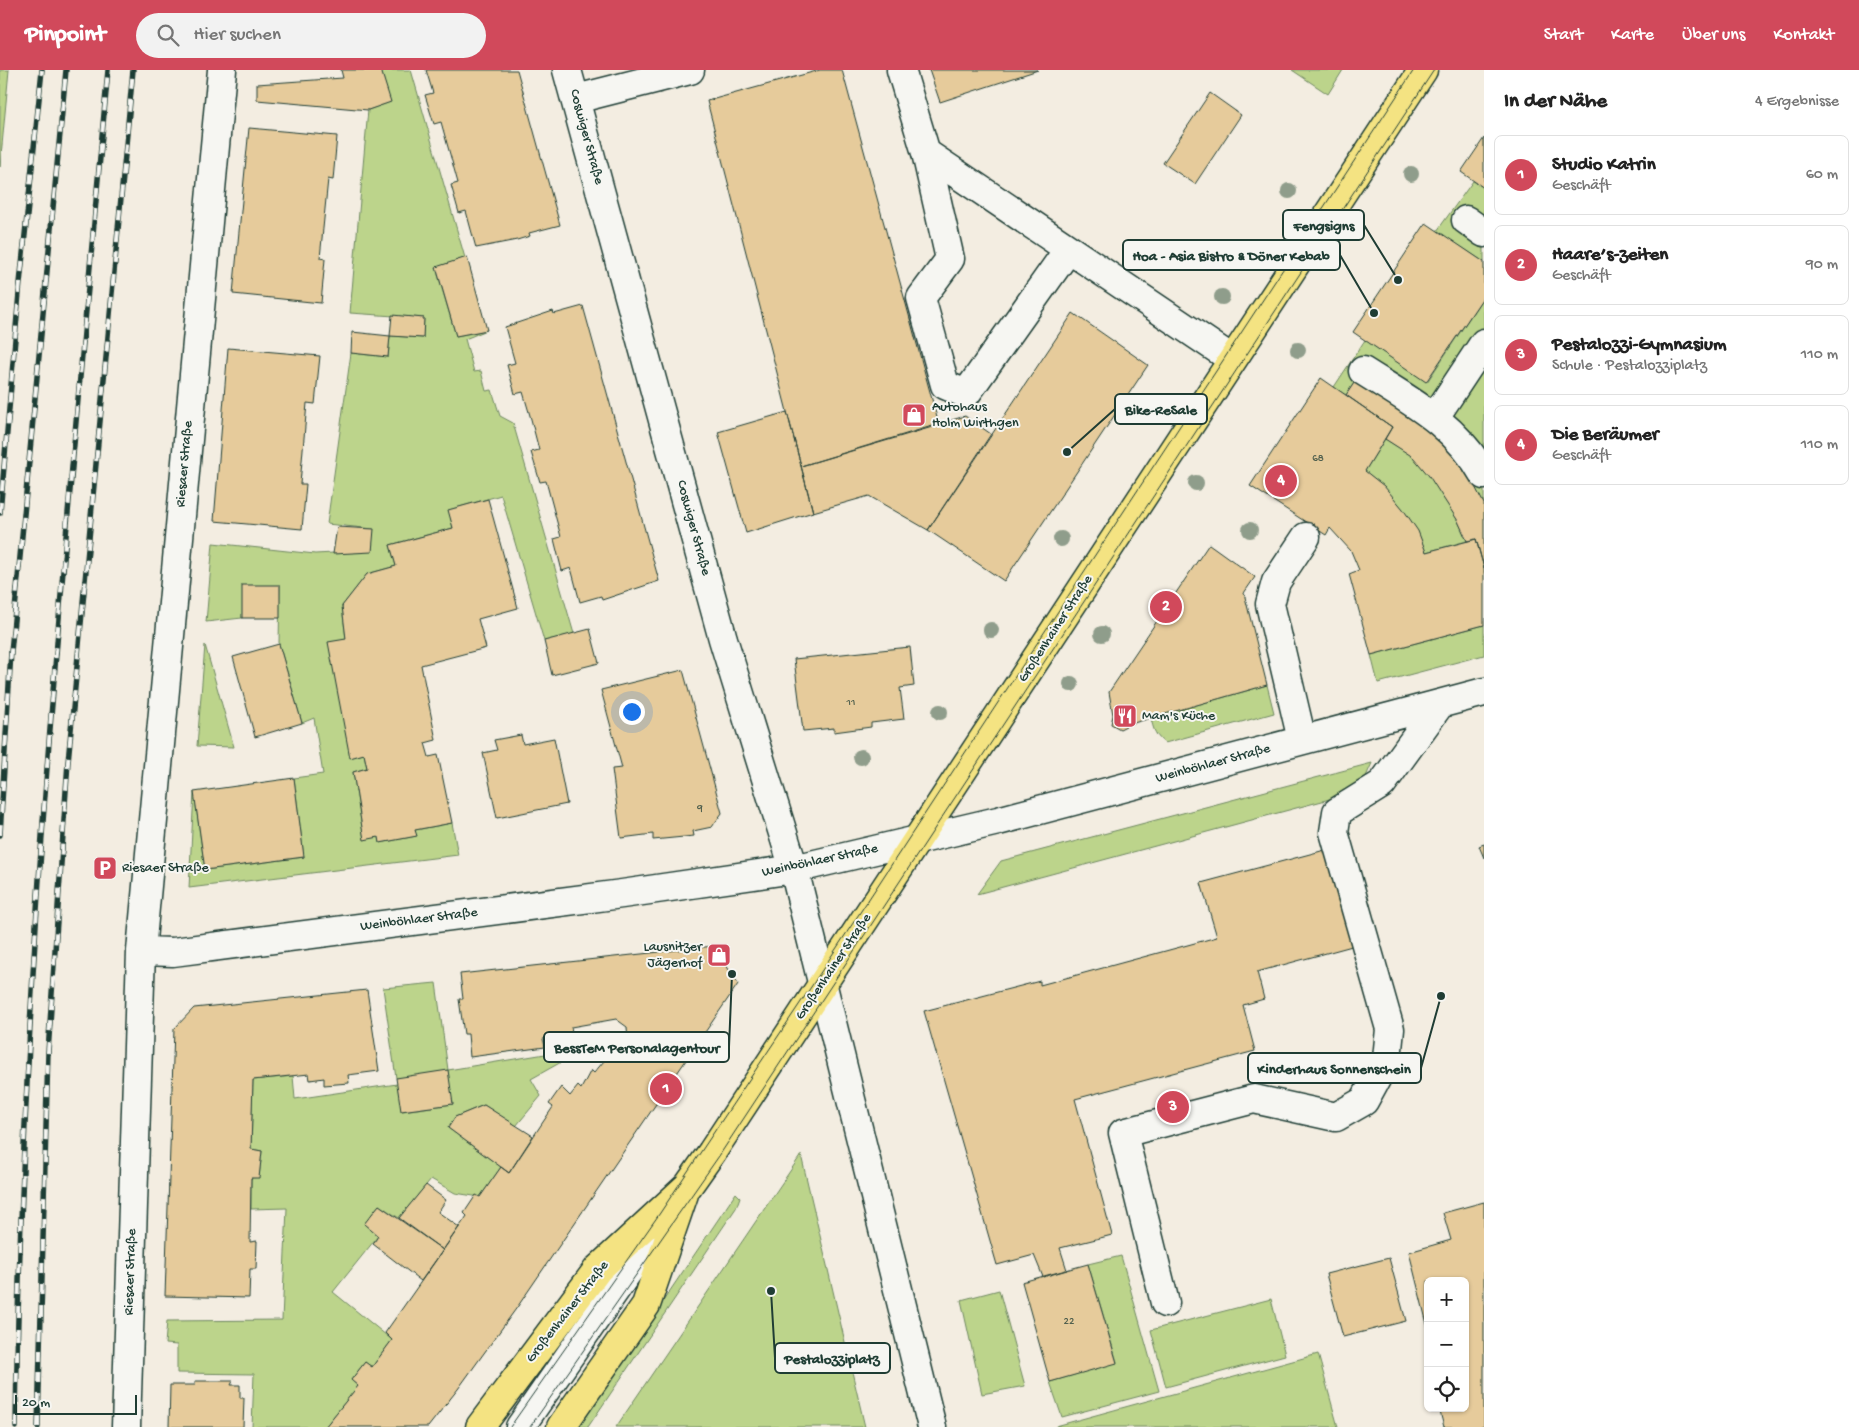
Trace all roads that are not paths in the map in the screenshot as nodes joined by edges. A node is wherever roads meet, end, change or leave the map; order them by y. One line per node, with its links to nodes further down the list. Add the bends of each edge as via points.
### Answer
1 (222, 70): 20 (street, Riesaer Straße)
2 (567, 70): 6 (street, Coswiger Straße)
3 (690, 70): 6 (street)
4 (901, 70): 7 (street)
5 (1423, 70): 10 (main road, Großenhainer Straße)
6 (576, 99): 19 (street, Coswiger Straße, via 723,639)
7 (926, 152): 8 (street); 8 (street, via 950,259 921,298 946,386 966,394)
8 (1068, 250): 10 (street)
9 (1484, 343): 12 (street)
10 (1232, 359): 18 (main road, Großenhainer Straße)
11 (1362, 371): 12 (street)
12 (1435, 417): 13 (street, via 1460,440)
13 (1484, 475)
14 (1306, 537): 17 (street, via 1276,582 1270,604)
15 (1484, 692): 16 (street, Weinböhlaer Straße)
16 (1440, 704): 17 (street, Weinböhlaer Straße); 23 (street, via 1382,784 1337,812 1334,832 1390,1029 1387,1059 1364,1101 1336,1117 1254,1099 1123,1133)
17 (1302, 740): 18 (street, Weinböhlaer Straße)
18 (919, 839): 19 (street, Weinböhlaer Straße); 21 (main road, Großenhainer Straße)
19 (794, 869): 20 (street, Weinböhlaer Straße, via 173,952); 21 (street, Coswiger Straße)
20 (141, 951): 24 (street, Riesaer Straße)
21 (822, 984): 22 (main road, Großenhainer Straße); 28 (street, Coswiger Straße)
22 (688, 1186): 25 (main road, Großenhainer Straße, via 598,1269); 26 (street, Großenhainer Straße); 27 (main road, Großenhainer Straße, via 646,1305)
23 (1166, 1303)
24 (126, 1427)
25 (480, 1427)
26 (520, 1427)
27 (561, 1427)
28 (932, 1427)

